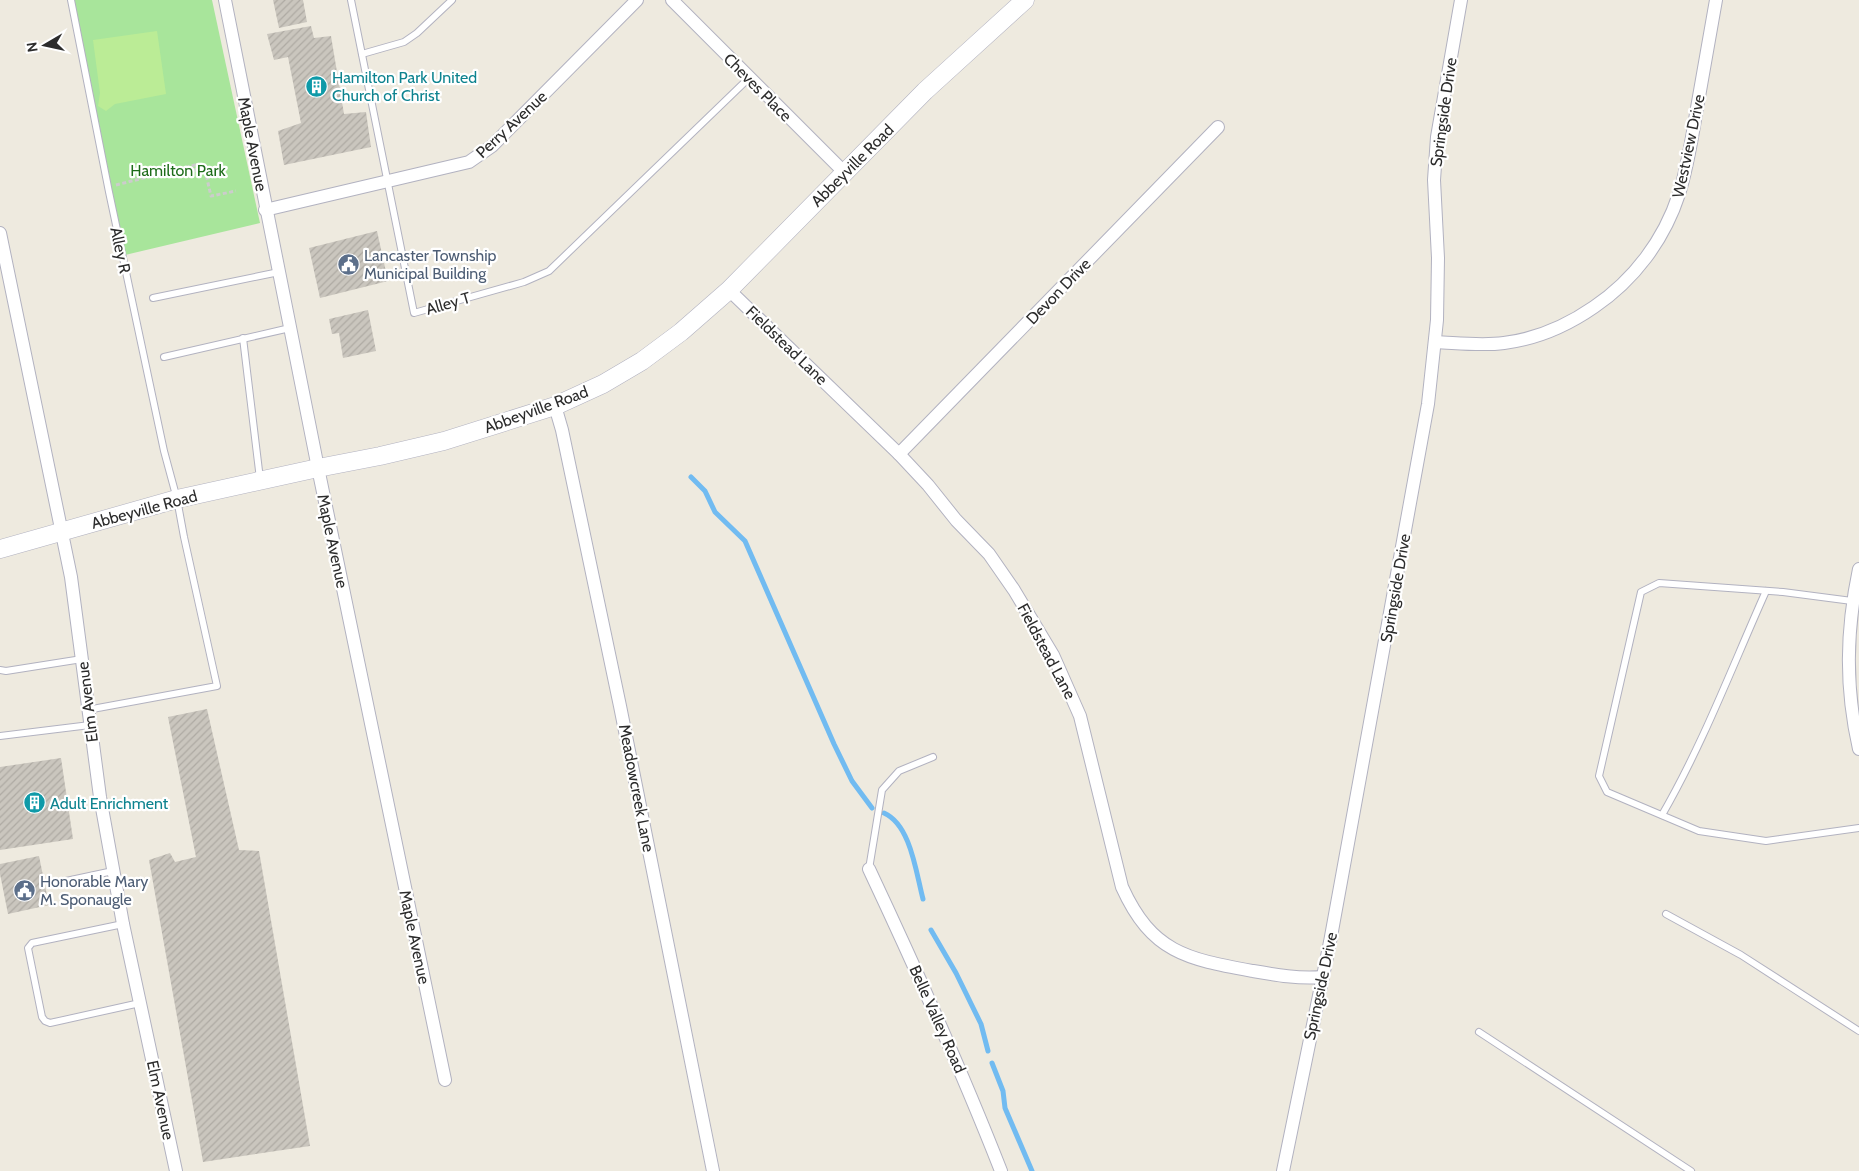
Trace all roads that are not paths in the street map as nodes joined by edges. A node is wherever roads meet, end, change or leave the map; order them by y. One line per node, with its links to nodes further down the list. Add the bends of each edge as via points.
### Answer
1 (71, 0): 28 (lane, Alley R, via 117,231)
2 (225, 0): 15 (street, Maple Avenue)
3 (351, 0): 10 (lane, Alley T)
4 (452, 0): 10 (lane, via 404,42)
5 (637, 0): 14 (street, Perry Avenue, via 492,146 469,162)
6 (672, 0): 11 (street, Cheves Place)
7 (1025, 0): 13 (street, Abbeyville Road, via 925,91)
8 (1461, 0): 22 (street, Springside Drive, via 1437,137 1434,180 1438,258)
9 (1716, 0): 22 (street, Westview Drive, via 1679,194 1666,226 1648,255 1609,297 1560,327 1506,343)
10 (362, 54): 14 (lane, Alley T)
11 (749, 78): 13 (street, Cheves Place); 14 (lane, Alley T, via 549,271 524,282 414,313)
12 (1218, 127): 25 (street, Devon Drive)
13 (846, 173): 18 (street, Abbeyville Road)
14 (388, 182): 15 (street, Perry Avenue)
15 (265, 210): 17 (street, Maple Avenue)
16 (0, 233): 29 (street, Elm Avenue)
17 (279, 272): 19 (lane); 20 (street, Maple Avenue)
18 (730, 290): 24 (street, Abbeyville Road, via 642,361 603,384); 25 (street, Fieldstead Lane)
19 (153, 298)
20 (290, 328): 21 (lane); 26 (street, Maple Avenue)
21 (243, 338): 23 (lane); 27 (lane)
22 (1436, 342): 49 (street, Springside Drive, via 1428,404)
23 (164, 357)
24 (554, 406): 26 (street, Abbeyville Road, via 444,441); 55 (street, Meadowcreek Lane, via 562,430 622,715)
25 (899, 454): 49 (street, Fieldstead Lane, via 989,554 1053,655 1080,716 1122,887 1142,922 1171,948 1199,961 1288,977)
26 (318, 468): 27 (street, Abbeyville Road); 53 (street, Maple Avenue)
27 (260, 480): 28 (street, Abbeyville Road)
28 (177, 499): 29 (street, Abbeyville Road); 37 (lane, Alley R, via 216,686)
29 (61, 531): 30 (street, Abbeyville Road); 34 (street, Elm Avenue)
30 (0, 549)
31 (1859, 569): 33 (street)
32 (1766, 591): 33 (lane); 42 (lane, via 1709,725); 42 (lane, via 1659,583 1640,592 1599,776 1607,792)
33 (1855, 594): 36 (street, via 1848,640 1848,679)
34 (82, 659): 35 (lane); 37 (street, Elm Avenue)
35 (0, 670)
36 (1855, 700): 40 (street)
37 (87, 710): 38 (street, Elm Avenue)
38 (90, 725): 39 (lane); 45 (street, Elm Avenue)
39 (0, 736)
40 (1859, 749)
41 (933, 757): 44 (lane, via 900,771 882,790)
42 (1662, 816): 43 (lane, via 1698,831 1766,841)
43 (1859, 828)
44 (869, 869): 56 (street, Belle Valley Road, via 922,982)
45 (113, 871): 46 (lane); 48 (street, Elm Avenue)
46 (52, 884)
47 (1666, 914): 51 (lane, via 1741,955)
48 (123, 924): 50 (street, Elm Avenue); 50 (lane, via 32,943 28,948 42,1017 50,1023)
49 (1322, 977): 57 (street, Springside Drive)
50 (140, 1003): 54 (street, Elm Avenue)
51 (1859, 1031)
52 (1479, 1032): 58 (lane)
53 (445, 1080)
54 (176, 1171)
55 (713, 1171)
56 (1002, 1171)
57 (1284, 1171)
58 (1690, 1171)

